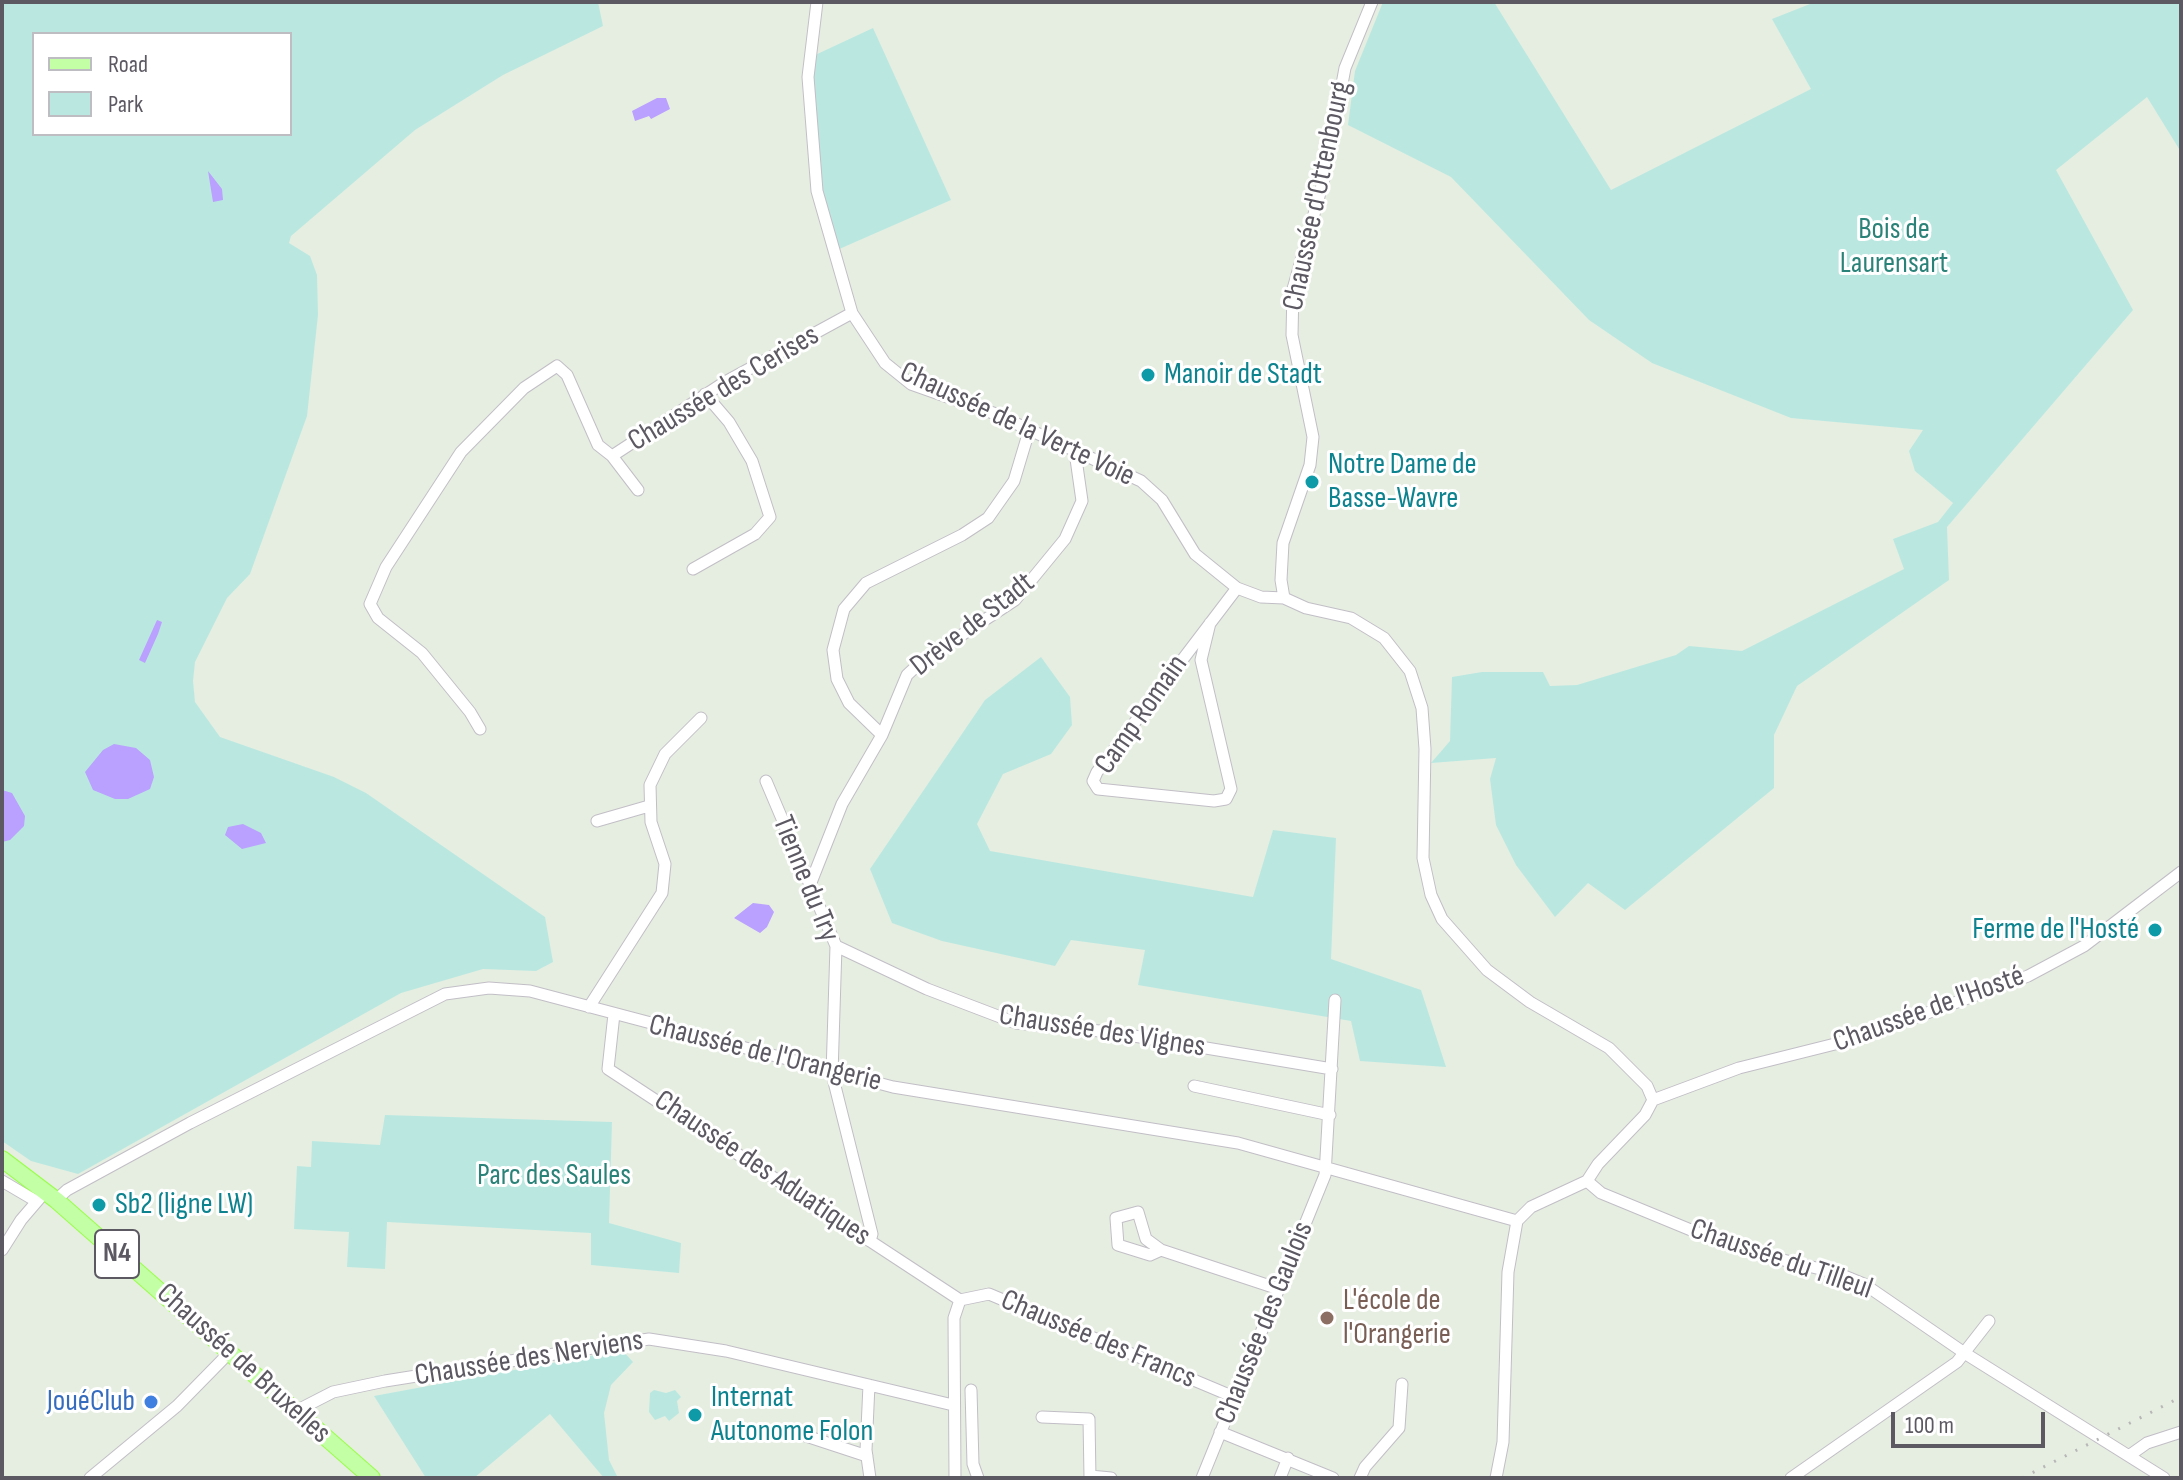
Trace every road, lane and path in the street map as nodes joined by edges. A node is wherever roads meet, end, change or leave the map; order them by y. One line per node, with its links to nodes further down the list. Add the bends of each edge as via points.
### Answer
1 (817, 2): 3 (street, Chaussée de la Verte Voie, via 808,77 812,156)
2 (1372, 2): 11 (street, Chaussée d'Ottenbourg, via 1345,68 1325,175 1293,289 1292,335 1313,437 1310,465 1282,552)
3 (852, 313): 4 (street, Chaussée des Cerises); 5 (street, Chaussée de la Verte Voie, via 885,363 904,379)
4 (705, 394): 7 (street, Chaussée des Cerises); 9 (street, via 752,461 770,517 755,534)
5 (1029, 431): 6 (street, Chaussée de la Verte Voie); 15 (street, via 1010,489 981,524 874,578 844,609 834,642 837,679 849,703)
6 (1075, 452): 10 (street, Chaussée de la Verte Voie, via 1149,487 1168,507 1195,554); 15 (street, Drève de Stadt, via 1082,501 1059,547 1008,606 910,670)
7 (612, 456): 8 (street); 14 (street, Chaussée des Cerises, via 598,445 567,375 560,366 551,367 452,463 371,596 374,613 422,653)
8 (638, 490)
9 (693, 569)
10 (1237, 588): 11 (street, Chaussée de la Verte Voie); 12 (street, Camp Romain)
11 (1284, 598): 28 (street, via 1368,626 1395,649 1410,671 1425,740 1424,871 1448,928 1505,984 1615,1053 1643,1080)
12 (1210, 623): 12 (street, Camp Romain, via 1097,772 1093,781 1098,789 1226,799 1231,789 1201,660)
13 (701, 718): 17 (street, via 659,763)
14 (480, 729)
15 (882, 735): 20 (street, Drève de Stadt, via 842,804)
16 (766, 781): 20 (street, Tienne du Try)
17 (649, 806): 18 (street); 23 (street, via 665,864 662,893)
18 (597, 821)
19 (2181, 872): 28 (street, Chaussée de l'Hosté, via 2084,946 2028,976 1859,1038 1739,1068)
20 (810, 885): 21 (street, Tienne du Try)
21 (836, 946): 25 (street, Chaussée des Vignes, via 1016,1023 1110,1032); 26 (street, Tienne du Try)
22 (1335, 1000): 25 (street, Chaussée des Gaulois)
23 (589, 1007): 24 (street, Chaussée de l'Orangerie); 34 (street, Chaussée de l'Orangerie, via 508,988 445,994)
24 (614, 1014): 26 (street, Chaussée de l'Orangerie); 36 (street, Chaussée des Aduatiques, via 608,1069)
25 (1332, 1069): 29 (street, Chaussée des Gaulois)
26 (832, 1074): 31 (street, Chaussée de l'Orangerie, via 1215,1138); 36 (street, Tienne du Try)
27 (1194, 1086): 29 (street)
28 (1653, 1100): 33 (street)
29 (1330, 1115): 31 (street, Chaussée des Gaulois)
30 (2, 1159): 34 (main road, Chaussée de Bruxelles / N4)
31 (1326, 1168): 35 (street, Chaussée de l'Orangerie); 39 (street, Chaussée des Gaulois)
32 (2, 1181): 34 (street)
33 (1587, 1181): 35 (street, via 1531,1207); 43 (street, Chaussée du Tilleul, via 1601,1193 1703,1235 1852,1278)
34 (46, 1198): 37 (street); 42 (main road, Chaussée de Bruxelles / N4)
35 (1517, 1221): 72 (street, via 1508,1272 1503,1442)
36 (870, 1241): 40 (street, Chaussée des Aduatiques)
37 (2, 1250)
38 (1161, 1250): 38 (street, via 1150,1255 1118,1245 1116,1218 1138,1212 1146,1239); 39 (street)
39 (1279, 1289): 47 (street, Chaussée des Gaulois)
40 (960, 1300): 47 (street, Chaussée des Francs, via 989,1294); 48 (street, via 954,1318)
41 (1989, 1321): 43 (street)
42 (230, 1352): 49 (main road, Chaussée de Bruxelles / N4); 62 (street, via 177,1406)
43 (1966, 1354): 58 (street, Chaussée du Tilleul); 73 (street)
44 (1402, 1384): 71 (street, via 1399,1428)
45 (869, 1385): 48 (street, Chaussée des Nerviens); 49 (street, Chaussée des Nerviens, via 649,1339 385,1381 324,1396); 59 (street)
46 (971, 1390): 52 (street)
47 (1234, 1397): 53 (street, Chaussée des Gaulois)
48 (953, 1405): 51 (street)
49 (296, 1411): 63 (main road, Chaussée de Bruxelles / N4)
50 (1042, 1417): 61 (street, via 1089,1419)
51 (954, 1419): 52 (street); 57 (street)
52 (971, 1419): 56 (street)
53 (1220, 1432): 60 (street); 68 (street, Chaussée des Gaulois)
54 (2181, 1432): 58 (street)
55 (803, 1435): 59 (street)
56 (971, 1441): 57 (street); 66 (street)
57 (954, 1442): 65 (street)
58 (2130, 1455): 74 (street, Chaussée du Tilleul)
59 (867, 1456): 64 (street)
60 (1288, 1458): 69 (street); 70 (street)
61 (1090, 1477): 67 (street)
62 (90, 1478)
63 (372, 1478)
64 (870, 1478)
65 (955, 1478)
66 (978, 1478)
67 (1111, 1478)
68 (1202, 1478)
69 (1280, 1478)
70 (1333, 1478)
71 (1360, 1478)
72 (1496, 1478)
73 (1791, 1478)
74 (2164, 1478)

